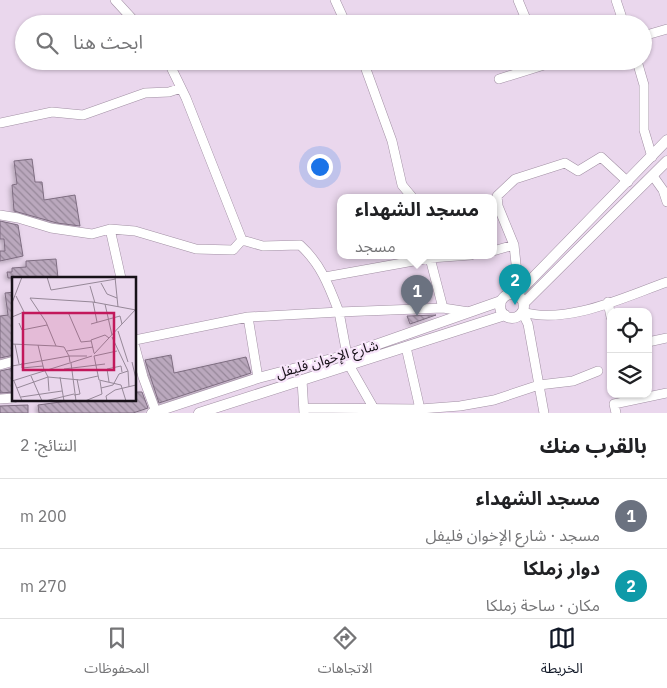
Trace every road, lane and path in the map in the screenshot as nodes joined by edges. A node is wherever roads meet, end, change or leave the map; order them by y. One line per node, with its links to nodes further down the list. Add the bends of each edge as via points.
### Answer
1 (115, 0): 5 (street)
2 (335, 0): 6 (street)
3 (518, 0): 7 (street)
4 (616, 0): 8 (street)
5 (129, 15)
6 (342, 15)
7 (524, 15)
8 (621, 15)
9 (667, 30): 10 (street)
10 (652, 34)
11 (172, 70): 16 (street)
12 (367, 70): 23 (street, via 392,141 402,185)
13 (525, 70): 15 (street)
14 (639, 70): 19 (street, via 644,85 644,130)
15 (499, 79)
16 (181, 88): 17 (street, via 145,93 83,115 52,112); 29 (street)
17 (0, 123)
18 (667, 140): 19 (main road)
19 (652, 157): 22 (main road)
20 (667, 161): 21 (main road)
21 (653, 176): 25 (street); 41 (main road)
22 (628, 182): 24 (street, via 601,157 578,171 566,163 515,179); 37 (main road)
23 (410, 194)
24 (497, 196)
25 (667, 202)
26 (497, 209): 30 (street)
27 (0, 216): 28 (street, via 92,234)
28 (110, 229): 29 (street, via 135,230 196,249 233,250); 34 (street)
29 (242, 240): 35 (street, via 263,246 300,245 314,258)
30 (514, 246): 31 (street); 37 (street)
31 (497, 250)
32 (424, 259): 35 (street)
33 (430, 259): 40 (street)
34 (121, 277)
35 (325, 277): 43 (street)
36 (667, 282): 39 (street)
37 (518, 293): 38 (main road, via 509,294); 41 (main road)
38 (501, 301): 44 (main road, شارع الإخوان فليفل); 45 (main road, via 500,309)
39 (608, 302): 41 (street, via 572,314 536,316); 42 (street)
40 (443, 308): 43 (street); 44 (street)
41 (523, 308): 45 (main road, via 514,318); 59 (street)
42 (609, 308)
43 (339, 312): 46 (street); 52 (street)
44 (470, 312): 52 (main road, شارع الإخوان فليفل)
45 (505, 315): 50 (main road, شارع الإخوان فليفل)
46 (248, 317): 48 (street); 56 (street)
47 (667, 338): 49 (street)
48 (136, 340)
49 (652, 341)
50 (406, 347): 52 (main road, شارع الإخوان فليفل); 64 (street)
51 (136, 351): 58 (street)
52 (348, 360): 56 (main road, شارع الإخوان فليفل); 57 (main road, شارع الإخوان فليفل); 65 (street)
53 (12, 361): 54 (street)
54 (0, 365)
55 (598, 371): 59 (street, via 573,381)
56 (258, 378): 68 (main road, شارع الإخوان فليفل)
57 (302, 380): 67 (street); 69 (main road, شارع الإخوان فليفل)
58 (146, 386): 60 (street); 68 (street)
59 (539, 386): 66 (street, via 494,400); 70 (street)
60 (136, 388)
61 (667, 393): 62 (street)
62 (652, 395)
63 (626, 398): 71 (street, via 614,404)
64 (420, 409): 65 (street); 66 (street)
65 (373, 410): 67 (street)
66 (438, 410)
67 (304, 411)
68 (154, 412)
69 (199, 413)
70 (544, 413)
71 (616, 413)

